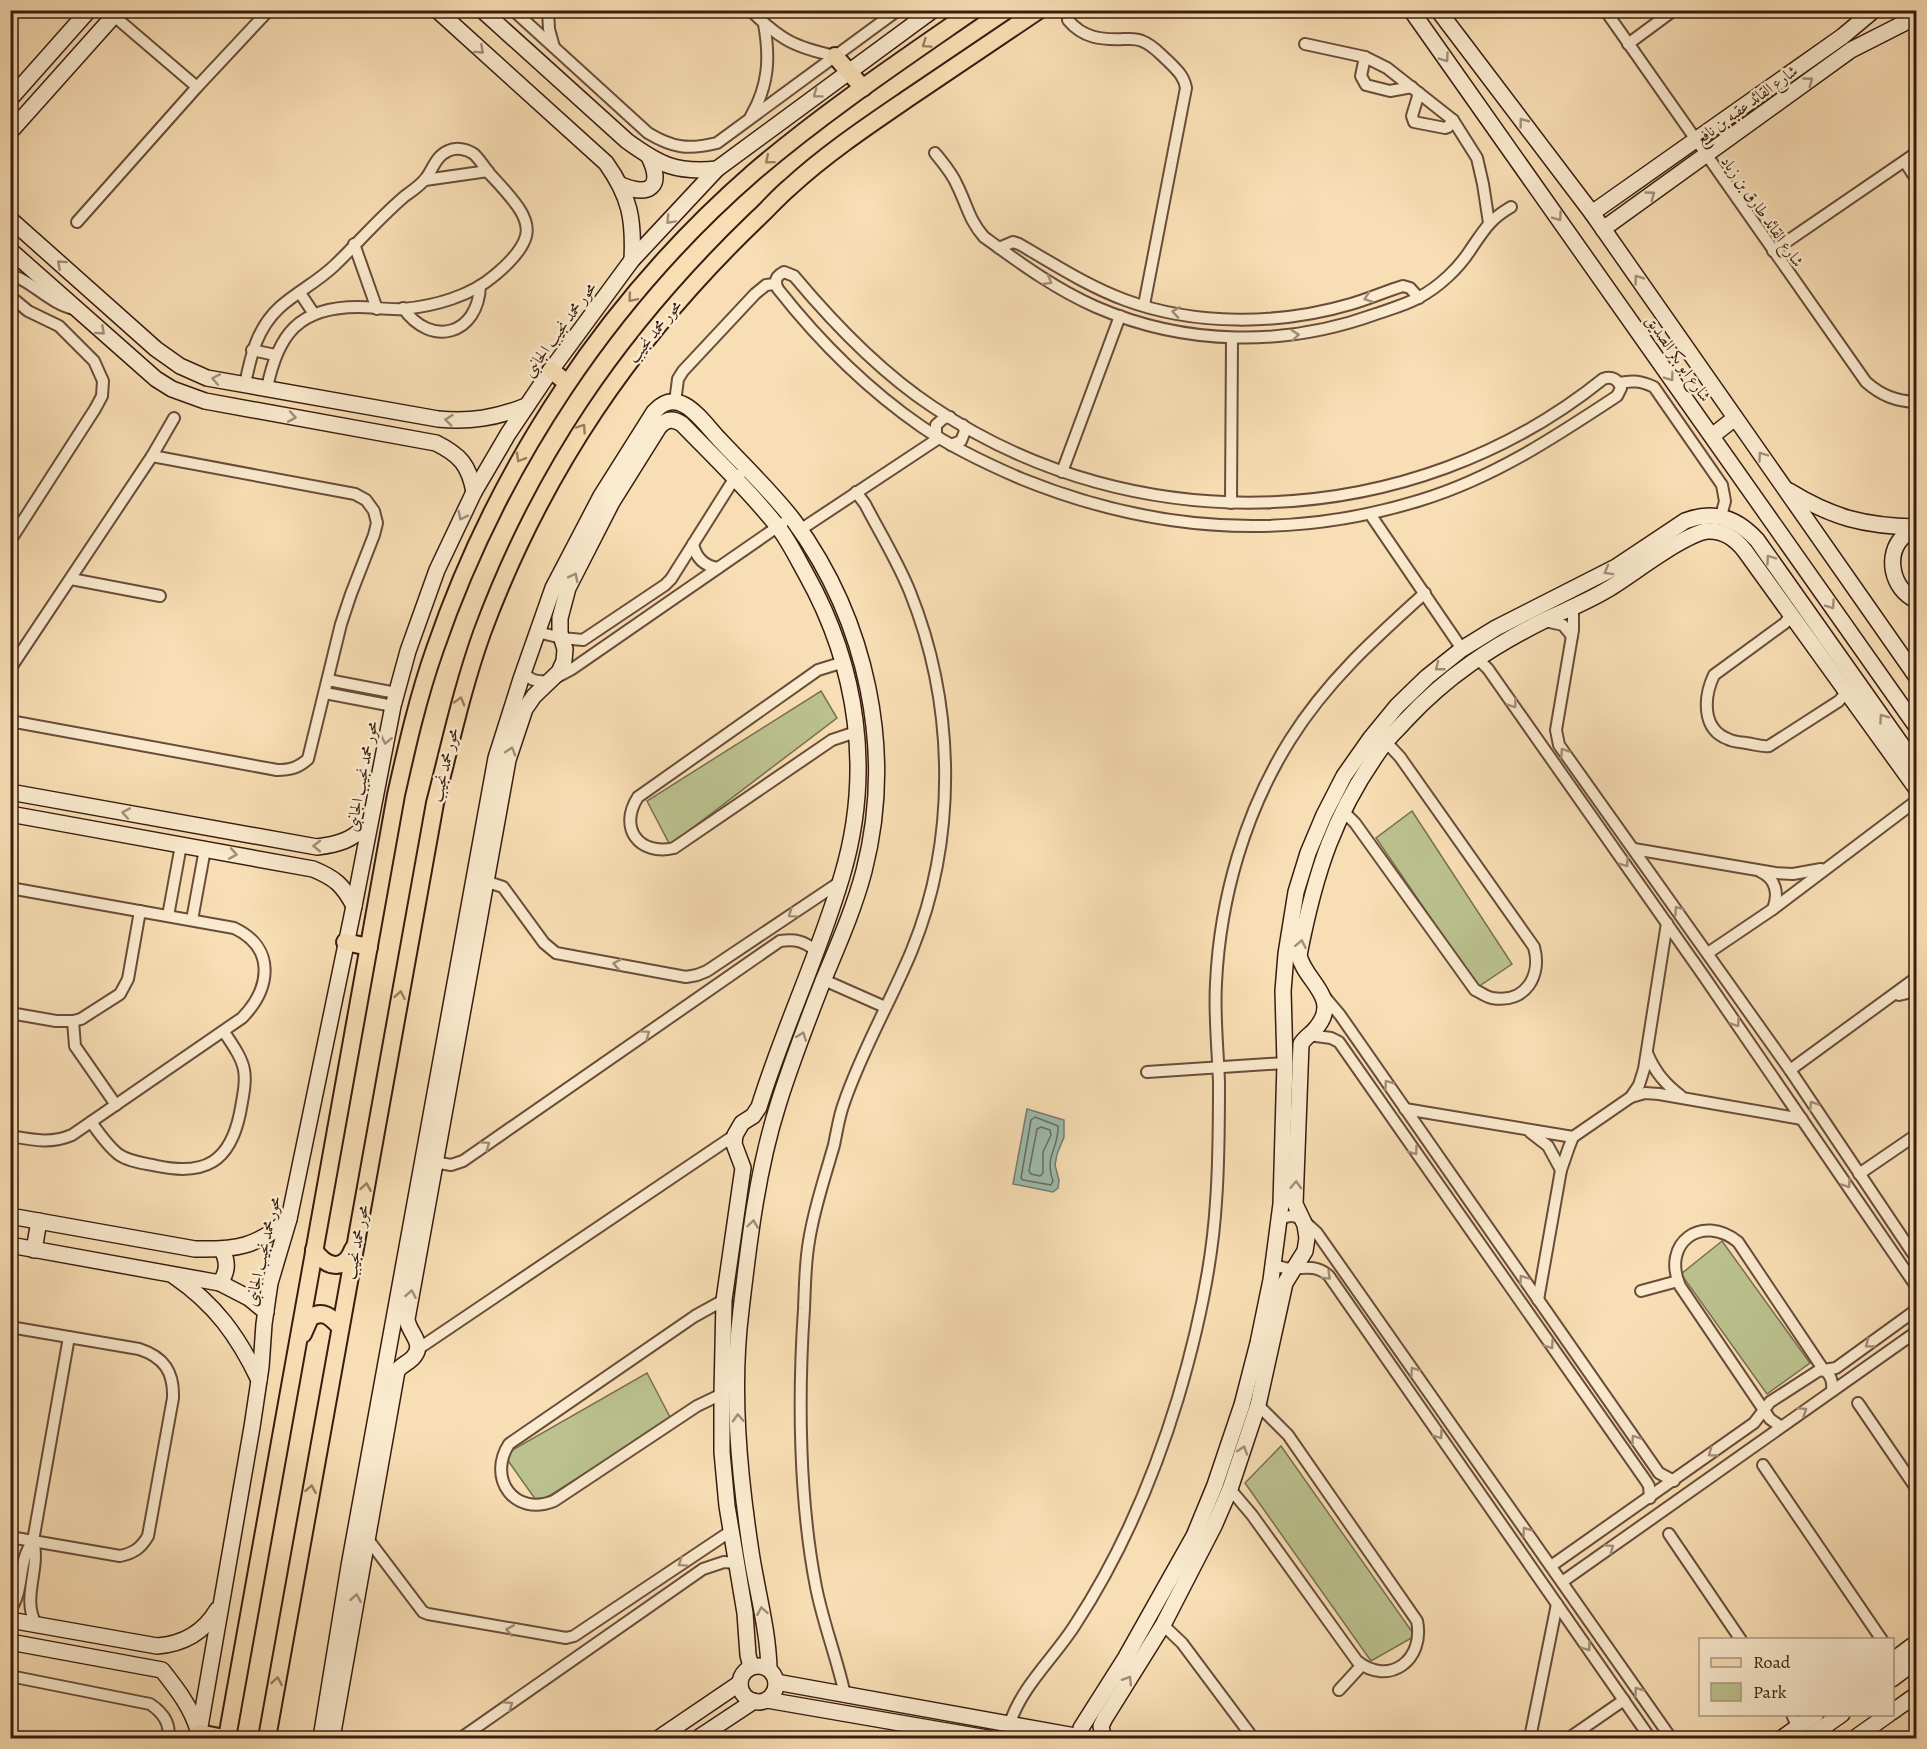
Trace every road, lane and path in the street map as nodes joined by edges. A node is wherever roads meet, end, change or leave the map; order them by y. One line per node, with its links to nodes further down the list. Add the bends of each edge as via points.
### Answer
1 (89, 10): 30 (street)
2 (269, 10): 27 (street)
3 (437, 10): 44 (street, one-way to 44, via 606,163)
4 (482, 10): 38 (street)
5 (513, 10): 23 (street)
6 (548, 10): 23 (street)
7 (750, 10): 20 (street)
8 (898, 10): 24 (street)
9 (933, 10): 26 (street, محور محمد نجيب الجانبى)
10 (974, 10): 28 (main road, one-way to 28)
11 (1039, 10): 210 (main road, محور محمد نجيب, one-way to 11, via 435,803 455,718 497,594 576,437 675,304 789,187 862,130)
12 (1411, 10): 91 (street, شارع ابو بكر الصديق, one-way to 91)
13 (1438, 10): 46 (street, شارع ابو بكر الصديق, one-way to 13)
14 (1605, 10): 21 (street, شارع القائد طارق بن زياد)
15 (1674, 10): 21 (street)
16 (1874, 10): 34 (street, شارع القائد عقبه بن نافع)
17 (116, 13): 27 (street); 33 (street)
18 (1917, 17): 37 (street, شارع القائد عقبه بن نافع, one-way to 18, via 1851,50)
19 (1068, 20): 65 (street, via 1086,36 1144,41 1185,82)
20 (764, 24): 24 (street, via 791,44); 31 (street, via 768,64 765,84)
21 (1628, 44): 34 (street, شارع القائد طارق بن زياد)
22 (1305, 45): 25 (street)
23 (554, 48): 31 (street, via 664,143 699,148 717,143)
24 (836, 56): 26 (main road); 31 (street)
25 (1365, 57): 29 (street); 29 (street, via 1361,76 1366,85 1390,91)
26 (848, 71): 28 (main road); 40 (street, محور محمد نجيب الجانبى, one-way to 40)
27 (197, 87): 48 (street)
28 (863, 88): 79 (main road, one-way to 79, via 788,144 718,206 623,308)
29 (1416, 90): 32 (street); 32 (street, via 1414,122 1445,128)
30 (10, 99)
31 (749, 120)
32 (1453, 120): 49 (street, via 1477,158)
33 (10, 132)
34 (1695, 140): 37 (street, شارع القائد طارق بن زياد); 46 (street, شارع القائد عقبه بن نافع)
35 (935, 153): 52 (street, via 952,174 974,224)
36 (1917, 153): 39 (street)
37 (1706, 155): 50 (street, شارع القائد عقبه بن نافع, one-way to 37); 54 (street, شارع القائد طارق بن زياد)
38 (649, 158): 40 (street, via 694,171); 44 (street, via 656,170 651,187 634,191)
39 (1905, 162): 42 (street); 54 (street)
40 (717, 169): 55 (street, محور محمد نجيب الجانبى, one-way to 55)
41 (488, 171): 43 (street); 43 (street, via 474,154 450,150); 59 (street, via 521,211 526,235 509,262)
42 (1917, 179)
43 (424, 180): 51 (street)
44 (621, 185): 55 (street, via 630,210)
45 (1511, 207): 49 (street)
46 (1592, 213): 50 (street, شارع ابو بكر الصديق)
47 (10, 219): 81 (street, one-way to 47, via 207,378 168,358)
48 (77, 222)
49 (1488, 223): 64 (street, via 1457,267)
50 (1603, 229): 89 (street, شارع ابو بكر الصديق, one-way to 50)
51 (354, 244): 61 (street); 67 (street)
52 (999, 248): 60 (street, via 1013,242 1019,244); 66 (street, one-way to 66, via 1032,272)
53 (10, 250): 69 (street)
54 (1773, 251): 85 (street, شارع القائد طارق بن زياد, via 1866,382 1889,398)
55 (632, 260): 77 (street, محور محمد نجيب الجانبى)
56 (10, 276): 69 (street, via 18,277 56,304)
57 (775, 284): 58 (street, via 779,274 790,272); 63 (street); 84 (street, via 766,285 755,294 683,371)
58 (801, 284): 63 (street); 87 (street, via 858,347)
59 (480, 286): 68 (street, via 456,297); 68 (street, via 480,301 474,314 451,330 423,328)
60 (1106, 292): 65 (street); 66 (street, via 1094,296)
61 (300, 293): 70 (street); 75 (street, via 270,317)
62 (10, 296): 106 (street, via 28,311 63,329 94,361 103,381 99,403)
63 (784, 297): 92 (street, via 841,361)
64 (1419, 298): 72 (street, one-way to 72, via 1403,286 1350,304); 74 (street, one-way to 64, via 1304,334 1348,324)
65 (1144, 305): 72 (street, one-way to 65, via 1218,319)
66 (1097, 307): 71 (street)
67 (377, 309): 68 (street); 70 (street, via 345,307)
68 (403, 309)
69 (78, 310): 99 (street, one-way to 99, via 171,389 205,401 436,442 463,462)
70 (314, 314): 76 (street, via 291,331)
71 (1120, 316): 73 (street, via 1184,333); 96 (street)
72 (1254, 320): 74 (street, via 1245,328); 74 (street, via 1263,323 1264,328)
73 (1232, 338): 74 (street); 101 (street)
74 (1254, 338)
75 (252, 350): 76 (street); 81 (street)
76 (275, 355): 82 (street)
77 (551, 370): 79 (main road); 86 (street, محور محمد نجيب الجانبى)
78 (1600, 382): 80 (street, via 1612,377); 83 (street, via 1599,392); 101 (street, via 1508,440 1420,477 1318,500)
79 (567, 383): 162 (main road, one-way to 162, via 491,512 438,641 407,746)
80 (1619, 383): 83 (street, via 1620,392); 103 (street, via 1632,380 1654,387 1722,485 1725,501)
81 (245, 384): 82 (street)
82 (267, 388): 86 (street, one-way to 82, via 505,415 460,421)
83 (1613, 399): 102 (street, via 1555,438 1472,482)
84 (675, 402): 95 (street, via 689,408); 119 (street, via 667,402 654,412 601,496 553,588)
85 (1917, 402)
86 (526, 406): 99 (street, محور محمد نجيب الجانبى)
87 (950, 417): 90 (street); 92 (street, via 936,425)
88 (174, 418): 94 (street)
89 (1735, 418): 91 (street); 98 (street, شارع ابو بكر الصديق, one-way to 89)
90 (963, 425): 93 (street, via 962,441); 96 (street, via 1016,454)
91 (1712, 436): 134 (street, شارع ابو بكر الصديق, one-way to 134)
92 (938, 437): 93 (street); 100 (street)
93 (951, 446): 102 (street, via 1063,495 1123,513 1184,523 1246,527 1308,524)
94 (153, 456): 112 (street); 128 (street, via 355,494 366,500 377,523 351,594)
95 (747, 469): 97 (street); 105 (street)
96 (1062, 472): 101 (street, via 1137,492)
97 (734, 479): 107 (street); 110 (street); 121 (street, one-way to 97, via 560,618 568,588 612,502 663,422 682,424)
98 (1784, 489): 108 (street, via 1814,507 1847,519); 127 (street, شارع ابو بكر الصديق)
99 (474, 492): 132 (street, محور محمد نجيب الجانبى, one-way to 132, via 429,590)
100 (856, 492): 105 (street); 174 (street, via 910,592 931,658 943,726 944,806 930,895 912,949)
101 (1231, 503)
102 (1370, 514): 113 (street)
103 (1721, 516): 117 (street, one-way to 117, via 1685,521); 137 (street, one-way to 103, via 1757,540 1747,529)
104 (10, 519): 106 (street)
105 (795, 523): 107 (street); 168 (street, via 838,595 856,640 875,731 875,800 864,869 851,914)
106 (21, 525): 109 (street)
107 (777, 527): 111 (street); 124 (street, via 822,602)
108 (1917, 527): 115 (street, via 1903,536 1894,551 1892,568 1898,585)
109 (10, 541)
110 (693, 544): 111 (street, via 698,558); 121 (street, via 665,585 590,637)
111 (718, 568): 129 (street)
112 (71, 579): 114 (street); 125 (street)
113 (1425, 593): 122 (street); 182 (street, via 1352,661 1319,699 1290,741 1245,833 1220,933 1216,984)
114 (160, 596)
115 (1917, 600)
116 (1573, 607): 117 (street); 118 (street, via 1608,590 1688,538 1708,531 1738,542); 120 (street)
117 (1542, 614): 120 (street, via 1563,625); 122 (street, via 1496,628); 123 (street)
118 (1791, 614): 130 (street); 130 (street, via 1785,623 1714,675 1705,711 1711,726 1728,740 1769,746 1839,701)
119 (537, 632): 121 (street); 126 (street)
120 (1572, 636): 146 (street, one-way to 120, via 1556,738)
121 (562, 638): 129 (street, via 564,661)
122 (1462, 649): 170 (street, one-way to 170, via 1397,706 1344,776 1308,853 1296,892)
123 (1477, 658): 136 (street, via 1426,698); 158 (street, one-way to 158)
124 (844, 662): 135 (street); 135 (street, via 818,670 638,798 631,808 632,832 650,848 674,848 832,740)
125 (10, 669)
126 (523, 673): 129 (street, via 536,682); 152 (street, via 496,758)
127 (1917, 676)
128 (328, 680): 131 (street); 132 (street)
129 (551, 681): 149 (street, one-way to 129, via 508,760 520,723 534,696)
130 (1847, 691): 138 (street)
131 (325, 693): 132 (street); 133 (street, via 308,759 288,770)
132 (395, 699): 143 (street, محور محمد نجيب الجانبى, one-way to 143)
133 (10, 721)
134 (1917, 726)
135 (856, 732): 150 (street, via 858,783 854,829)
136 (1386, 742): 141 (street); 141 (street, via 1534,947 1536,971 1524,991 1509,998 1491,998 1475,990)
137 (1917, 765)
138 (1917, 788)
139 (10, 792): 143 (street, one-way to 139, via 336,845 317,847)
140 (1917, 801): 147 (street)
141 (1342, 811): 169 (street, one-way to 141, via 1299,955 1311,895)
142 (10, 814): 144 (street)
143 (369, 824): 153 (street, محور محمد نجيب الجانبى)
144 (181, 845): 145 (street); 156 (street)
145 (205, 849): 153 (street, one-way to 153, via 331,876); 157 (street)
146 (1634, 849): 148 (street); 159 (street, one-way to 146)
147 (1827, 867): 148 (street, via 1793,874); 154 (street)
148 (1757, 870): 154 (street, via 1773,881 1777,900)
149 (485, 881): 150 (street, one-way to 149, via 707,971 686,977 556,953 544,943 503,887); 152 (street)
150 (841, 882): 163 (street)
151 (10, 888): 155 (street)
152 (476, 900): 198 (street)
153 (354, 906): 160 (street, محور محمد نجيب الجانبى)
154 (1773, 909): 164 (street)
155 (140, 911): 156 (street); 176 (street, via 125,987 120,994)
156 (168, 916): 157 (street)
157 (192, 920): 178 (street, via 244,933 263,960 260,996 243,1018)
158 (1666, 922): 161 (street); 180 (street)
159 (1696, 936): 161 (street); 164 (street)
160 (345, 942): 162 (main road); 206 (street, محور محمد نجيب الجانبى)
161 (1682, 945): 166 (street)
162 (369, 947): 214 (main road)
163 (816, 951): 189 (street); 198 (street, one-way to 163, via 451,1165 463,1161 780,941 793,939)
164 (1708, 953): 165 (street)
165 (1717, 966): 166 (street); 183 (street)
166 (1703, 975): 190 (street, one-way to 190)
167 (1917, 978): 173 (street)
168 (824, 980): 174 (street); 192 (street, one-way to 168)
169 (1313, 980): 170 (street, via 1292,979); 172 (street)
170 (1283, 990): 177 (street)
171 (1917, 992): 173 (street)
172 (1322, 994): 179 (street, via 1323,1017); 188 (street, one-way to 172)
173 (1890, 998): 183 (street)
174 (885, 1007): 282 (street, via 843,1104 816,1203 808,1244 802,1336 800,1405 806,1523 816,1589)
175 (10, 1013): 176 (street)
176 (73, 1021): 187 (street, via 77,1051)
177 (1283, 1027): 179 (street, via 1295,1035); 181 (street)
178 (224, 1032): 187 (street); 191 (street, via 240,1056 246,1075 234,1137 219,1158 197,1169 185,1170 134,1161 119,1155)
179 (1309, 1035): 204 (street, one-way to 204, via 1339,1042); 207 (street, one-way to 179, via 1295,1204 1300,1056 1301,1044)
180 (1646, 1050): 185 (street, via 1639,1085); 186 (street, via 1654,1069)
181 (1285, 1063): 182 (street); 209 (street)
182 (1218, 1067): 184 (street); 290 (street, via 1216,1201 1209,1264 1197,1326 1166,1436 1119,1547 1075,1626 1018,1701)
183 (1790, 1070): 202 (street, one-way to 183)
184 (1147, 1072)
185 (1631, 1097): 186 (street, via 1652,1094); 197 (street)
186 (1684, 1098): 190 (street)
187 (117, 1105): 191 (street)
188 (1405, 1108): 193 (street); 203 (street)
189 (753, 1116): 192 (street, via 764,1119); 196 (street, via 742,1123)
190 (1802, 1119): 221 (street, one-way to 221)
191 (91, 1122): 195 (street, via 54,1141)
192 (771, 1128): 200 (street)
193 (1526, 1129): 197 (street); 201 (street, via 1548,1146)
194 (1917, 1135): 202 (street)
195 (10, 1136)
196 (735, 1136): 199 (street, via 736,1153); 234 (street)
197 (1573, 1137): 201 (street)
198 (428, 1160): 229 (street); 230 (street, one-way to 198, via 407,1319)
199 (741, 1160): 200 (street); 223 (street)
200 (763, 1160): 277 (street, one-way to 200, via 744,1504 737,1398 740,1314)
201 (1562, 1170): 224 (street)
202 (1859, 1174): 215 (street)
203 (1472, 1205): 204 (street); 224 (street, one-way to 203)
204 (1457, 1213): 249 (street, one-way to 249, via 1646,1481)
205 (10, 1216): 208 (street)
206 (289, 1219): 213 (street, via 248,1245); 226 (street, محور محمد نجيب الجانبى, via 270,1283)
207 (1302, 1219): 209 (street, via 1293,1215); 217 (street, via 1306,1245); 256 (street, one-way to 207, via 1317,1233)
208 (39, 1221): 212 (street); 213 (street, via 195,1249)
209 (1279, 1221): 216 (street)
210 (356, 1239): 214 (main road, via 344,1263 327,1264); 228 (main road, محور محمد نجيب)
211 (10, 1245): 212 (street)
212 (34, 1250): 218 (street)
213 (222, 1250): 220 (street, via 227,1267)
214 (314, 1250): 233 (main road)
215 (1915, 1254)
216 (1274, 1263): 217 (street, via 1284,1269); 292 (street, via 1242,1405 1194,1536 1126,1657)
217 (1295, 1267): 242 (street, via 1285,1283); 259 (street, one-way to 259, via 1316,1268 1329,1276)
218 (169, 1272): 220 (street); 238 (street, via 218,1314 242,1346)
219 (1678, 1281): 222 (street); 237 (street, via 1676,1254 1688,1237 1705,1230 1729,1234); 243 (street)
220 (220, 1283): 226 (street)
221 (1917, 1286)
222 (1641, 1291)
223 (724, 1300): 240 (street); 240 (street, via 509,1444 503,1453 500,1476 511,1495 520,1501 541,1505 554,1501 697,1406)
224 (1538, 1300): 246 (street, one-way to 224, via 1659,1473)
225 (1917, 1310): 237 (street, one-way to 237, via 1836,1368)
226 (266, 1312): 238 (street, محور محمد نجيب الجانبى)
227 (10, 1327): 232 (street)
228 (340, 1327): 233 (main road, via 328,1315 315,1315); 297 (main road, محور محمد نجيب, one-way to 228)
229 (392, 1331): 230 (street, via 401,1328); 235 (street)
230 (410, 1332): 234 (street, via 417,1339)
231 (1917, 1332): 239 (street)
232 (69, 1337): 254 (street); 254 (street, via 152,1353 170,1372 173,1398 148,1536 142,1546 120,1556)
233 (297, 1345): 296 (main road)
234 (418, 1349): 236 (street)
235 (388, 1357): 236 (street, via 395,1363); 257 (street)
236 (405, 1363): 253 (street, via 397,1371)
237 (1823, 1369): 239 (street, via 1832,1378); 243 (street)
238 (259, 1380): 260 (street, محور محمد نجيب الجانبى)
239 (1832, 1391): 244 (street, one-way to 239)
240 (722, 1394): 250 (street, via 722,1452)
241 (1858, 1403): 247 (street)
242 (1258, 1405): 248 (street, one-way to 242); 274 (street, via 1288,1435 1417,1621 1417,1647 1403,1665 1392,1670)
243 (1764, 1408): 244 (street); 246 (street, one-way to 246, via 1754,1423)
244 (1780, 1426): 258 (street, one-way to 244)
245 (1762, 1466): 268 (street)
246 (1674, 1481): 249 (street)
247 (1917, 1488)
248 (1230, 1489): 265 (street); 274 (street)
249 (1650, 1498): 256 (street)
250 (731, 1531): 253 (street, one-way to 253, via 566,1638 423,1612); 255 (street)
251 (1670, 1534): 267 (street)
252 (10, 1537): 254 (street)
253 (367, 1538): 257 (street)
254 (33, 1541): 261 (street, via 24,1556 16,1599); 264 (street, via 36,1560 30,1607)
255 (736, 1563): 275 (street); 300 (street, one-way to 255, via 703,1569 724,1562)
256 (1551, 1566): 258 (street)
257 (356, 1567): 298 (street); 299 (street, one-way to 257)
258 (1562, 1582): 262 (street)
259 (1557, 1604): 266 (street); 305 (street)
260 (219, 1605): 271 (street, via 210,1622 197,1633); 294 (street, محور محمد نجيب الجانبى)
261 (10, 1610)
262 (1586, 1616): 266 (street); 308 (street, one-way to 262)
263 (10, 1620): 264 (street)
264 (36, 1624): 271 (street)
265 (1163, 1625): 293 (street, one-way to 265, via 1101,1726 1105,1718); 304 (street, via 1182,1643)
266 (1571, 1625): 284 (street, one-way to 284)
267 (1740, 1638)
268 (1881, 1638)
269 (10, 1642): 276 (street)
270 (1917, 1643): 272 (street)
271 (165, 1646): 276 (street, via 168,1658)
272 (1894, 1659)
273 (1917, 1662): 279 (street)
274 (1362, 1665): 281 (street)
275 (752, 1667): 277 (street, via 763,1666); 280 (street)
276 (162, 1670): 294 (street, via 193,1715)
277 (773, 1675): 282 (street); 285 (street, via 776,1689)
278 (10, 1676): 295 (street, via 150,1704 167,1722)
279 (1894, 1677)
280 (740, 1683): 285 (street, via 744,1695); 301 (street)
281 (1339, 1690)
282 (845, 1695): 290 (street)
283 (1917, 1695): 286 (street)
284 (1624, 1700): 306 (street); 307 (street)
285 (760, 1701): 302 (street); 303 (street)
286 (1894, 1711)
287 (1813, 1716): 291 (street)
288 (1835, 1716): 291 (street)
289 (1886, 1716): 310 (street)
290 (1010, 1723): 292 (street)
291 (1799, 1727): 309 (street)
292 (1076, 1734): 293 (street, via 1092,1726)
293 (1104, 1735)
294 (198, 1736): 296 (main road)
295 (168, 1738)
296 (225, 1738)
297 (267, 1738)
298 (321, 1738)
299 (332, 1738)
300 (461, 1738)
301 (659, 1738)
302 (698, 1738)
303 (987, 1738)
304 (1253, 1738)
305 (1530, 1738)
306 (1569, 1738)
307 (1650, 1738)
308 (1671, 1738)
309 (1782, 1738)
310 (1855, 1738)

